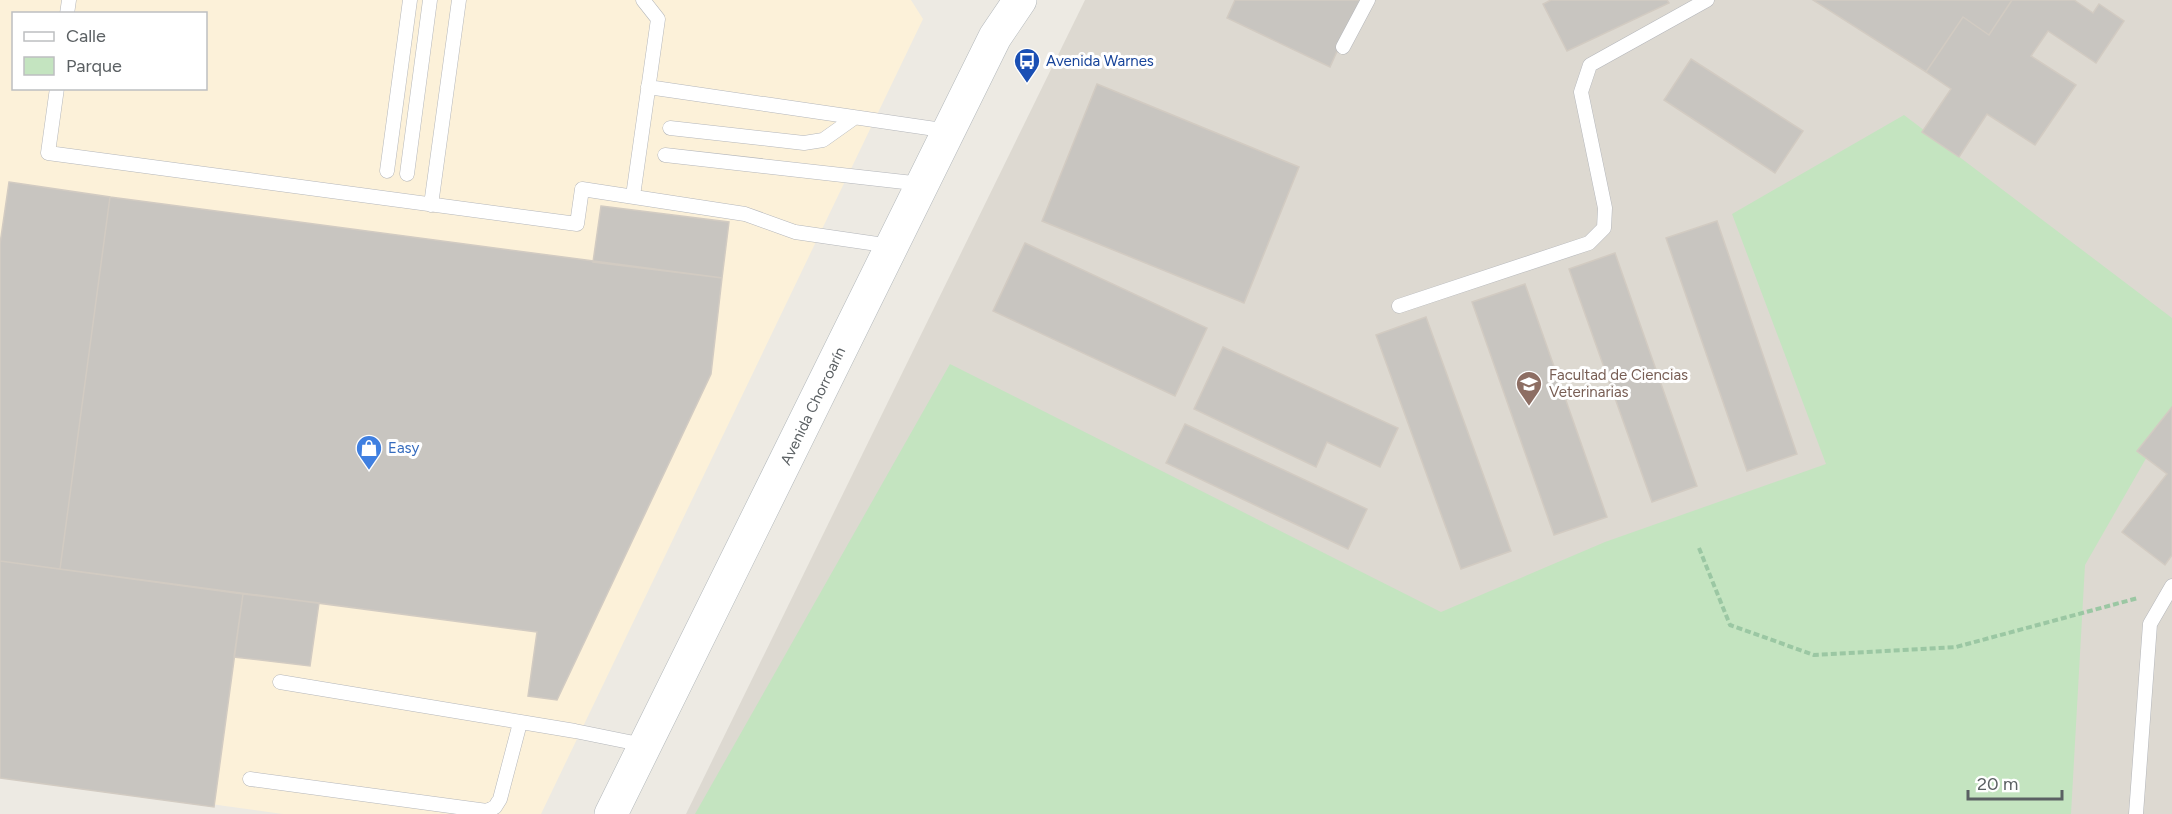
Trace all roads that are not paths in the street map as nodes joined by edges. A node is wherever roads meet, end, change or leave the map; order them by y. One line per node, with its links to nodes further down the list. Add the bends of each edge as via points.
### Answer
1 (410, 0): 16 (lane)
2 (430, 0): 17 (lane)
3 (459, 0): 20 (lane)
4 (643, 0): 10 (lane, via 658,19)
5 (1020, 0): 14 (main road, Avenida Chorroarín, via 995,37)
6 (1368, 0): 9 (lane)
7 (1707, 0): 8 (lane)
8 (1684, 6): 22 (lane, via 1590,65 1581,92 1605,208 1604,228 1589,243)
9 (1343, 47)
10 (648, 87): 12 (lane); 19 (lane)
11 (57, 90): 20 (lane, via 48,153)
12 (854, 118): 13 (lane, via 823,140 804,143); 14 (lane)
13 (670, 128)
14 (949, 131): 18 (main road, Avenida Chorroarín)
15 (665, 155): 18 (lane)
16 (387, 171)
17 (407, 174)
18 (922, 184): 21 (main road, Avenida Chorroarín)
19 (633, 196): 20 (lane, via 582,189 578,224); 21 (lane, via 745,214 795,232)
20 (431, 204)
21 (892, 246): 26 (main road, Avenida Chorroarín)
22 (1399, 306)
23 (2171, 587): 29 (lane, via 2150,624)
24 (280, 682): 25 (lane)
25 (520, 723): 26 (lane); 27 (lane, via 500,799 487,811)
26 (645, 745): 28 (main road, Avenida Chorroarín)
27 (250, 779)
28 (610, 814)
29 (2136, 814)

